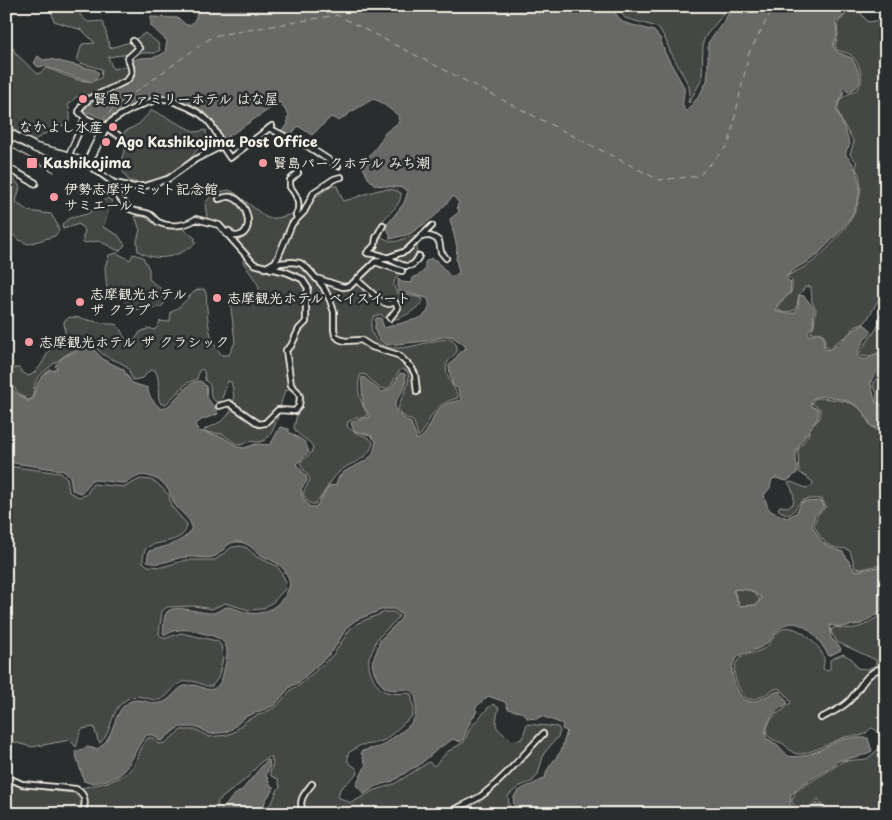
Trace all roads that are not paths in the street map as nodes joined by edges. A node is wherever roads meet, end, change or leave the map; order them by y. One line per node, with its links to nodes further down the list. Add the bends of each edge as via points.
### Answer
1 (133, 41): 2 (street, via 139,48 128,58 133,71 131,77 84,103 79,112)
2 (85, 118): 3 (street); 7 (street)
3 (105, 127): 5 (street); 6 (street, via 123,114 164,99 205,117); 8 (highway)
4 (6, 132): 7 (highway, via 36,148)
5 (118, 135)
6 (222, 146): 8 (street, via 196,158 168,179 145,186 114,183); 9 (street, via 230,158 270,127 292,140 298,140)
7 (68, 157): 8 (highway)
8 (87, 164)
9 (338, 166)
10 (6, 167): 13 (street)
11 (298, 172): 16 (street, via 290,180 290,187 296,194)
12 (341, 177): 16 (street, via 334,178 314,192)
13 (35, 184)
14 (111, 190): 19 (street, via 129,209 151,215 167,225 188,224 196,219 219,225)
15 (219, 199): 19 (street, via 234,198 246,210 246,231 237,236 229,231)
16 (298, 218): 25 (street, via 292,224 278,257)
17 (383, 225): 22 (street, via 375,245 367,253)
18 (432, 226): 20 (street)
19 (226, 234): 25 (street, via 254,264)
20 (420, 238): 22 (street, via 406,251); 23 (street, via 428,236 439,240)
21 (419, 256): 22 (street, via 412,266)
22 (386, 258): 24 (street)
23 (446, 258)
24 (376, 262): 27 (street); 29 (street)
25 (264, 268): 26 (street)
26 (271, 269): 28 (street, via 280,263 300,263); 32 (street, via 295,275 308,288 306,322 286,353 291,385 300,397 299,406 295,410 278,410 265,423 259,424 228,403)
27 (402, 271)
28 (316, 278): 29 (street, via 343,287); 31 (street, via 330,300 335,335 345,341 361,340 372,348 398,355 415,374)
29 (357, 280): 30 (street, via 382,302 394,302 398,308)
30 (390, 318)
31 (417, 392)
32 (219, 406)
33 (886, 667): 34 (street, via 873,671 845,704)
34 (822, 718)
35 (542, 734): 40 (street, via 488,790)
36 (6, 777): 38 (street, via 22,784 76,789 83,794 85,802)
37 (312, 784): 39 (street, via 301,799)
38 (81, 814)
39 (304, 814)
40 (445, 814)

